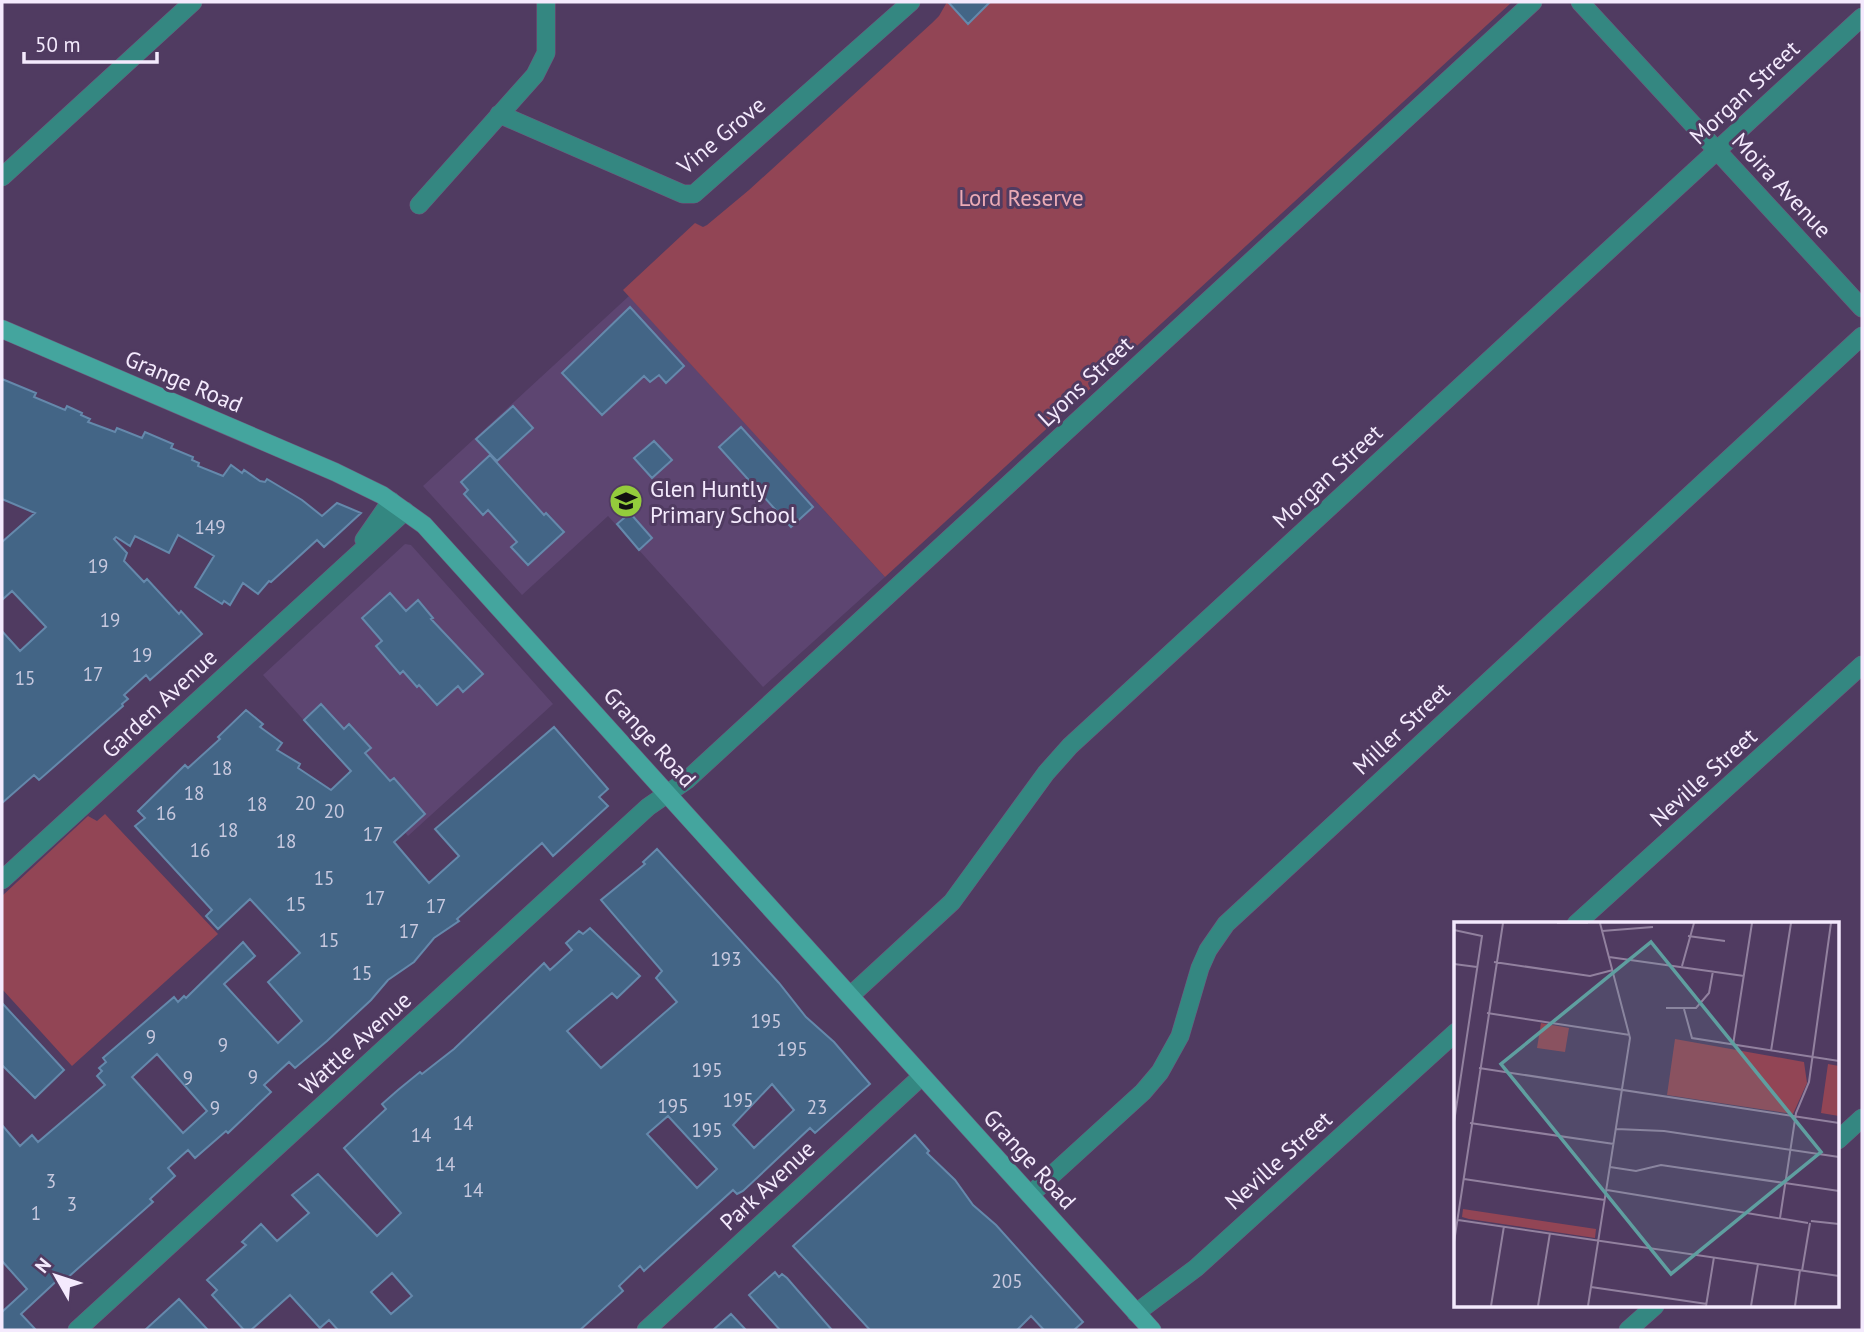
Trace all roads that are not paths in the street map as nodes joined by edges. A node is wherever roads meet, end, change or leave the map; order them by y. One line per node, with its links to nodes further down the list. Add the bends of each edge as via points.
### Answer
1 (193, 2): 9 (street)
2 (546, 2): 7 (street, via 543,62)
3 (909, 2): 7 (street, Vine Grove, via 694,194 683,194)
4 (1534, 2): 16 (street, Lyons Street)
5 (1580, 2): 8 (street, Moira Avenue)
6 (1862, 16): 8 (street, Morgan Street)
7 (499, 114): 10 (street)
8 (1717, 151): 11 (street, Moira Avenue); 19 (street, Morgan Street, via 1070,746 952,902)
9 (2, 177)
10 (419, 205)
11 (1862, 308)
12 (2, 329): 14 (main road, Grange Road, via 335,472)
13 (1862, 336): 24 (street, Miller Street, via 1226,924 1199,968 1180,1036 1160,1072)
14 (398, 506): 16 (main road, Grange Road, via 446,548); 17 (street, Garden Avenue, via 349,560)
15 (1862, 665): 18 (street, Neville Street)
16 (668, 793): 19 (main road, Grange Road); 27 (street, Wattle Avenue)
17 (2, 880)
18 (1578, 922)
19 (850, 996): 21 (main road, Grange Road)
20 (1454, 1034): 26 (street, Neville Street, via 1195,1268)
21 (922, 1076): 24 (main road, Grange Road); 28 (street, Park Avenue)
22 (1862, 1118): 23 (street)
23 (1840, 1138)
24 (1030, 1195): 26 (main road, Grange Road)
25 (1653, 1308): 29 (street)
26 (1144, 1322)
27 (77, 1330)
28 (646, 1330)
29 (1628, 1330)

